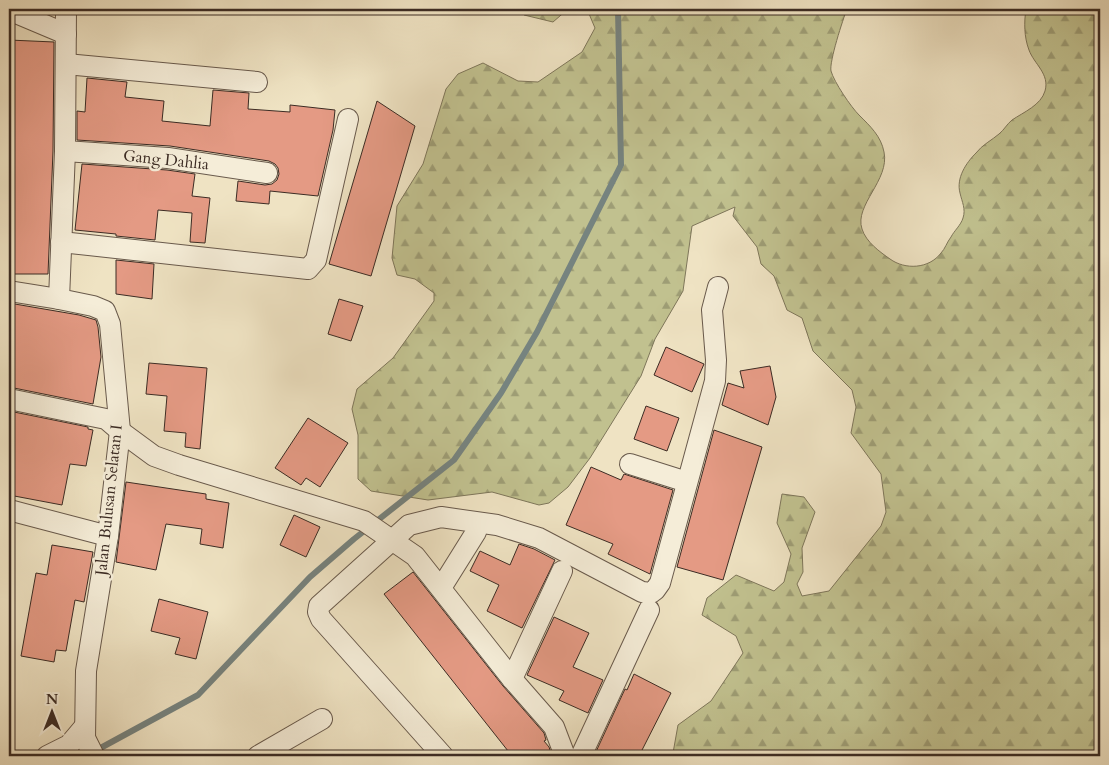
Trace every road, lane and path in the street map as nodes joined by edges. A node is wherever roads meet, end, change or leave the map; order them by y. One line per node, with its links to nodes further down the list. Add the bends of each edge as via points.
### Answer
1 (66, 9): 3 (street)
2 (9, 10): 3 (street)
3 (66, 34): 4 (street)
4 (66, 64): 5 (street); 7 (street)
5 (257, 82)
6 (348, 119): 9 (street, via 316,260 308,269)
7 (66, 150): 8 (street, Gang Dahlia, via 168,158); 9 (street)
8 (267, 173)
9 (61, 242): 12 (street)
10 (718, 287): 16 (street, via 712,310 715,381)
11 (9, 291): 12 (street)
12 (59, 299): 14 (street, Jalan Bulusan Selatan I, via 93,306 105,312 110,324)
13 (9, 399): 14 (street, via 106,419)
14 (120, 432): 18 (street, via 154,456 179,466); 20 (street, Jalan Bulusan Selatan I)
15 (630, 464): 16 (street)
16 (687, 482): 18 (street, via 660,582 652,593 642,592 540,538 497,526 441,516)
17 (9, 510): 20 (street)
18 (378, 530): 22 (street, via 415,556); 30 (street, via 319,606 318,612)
19 (476, 532): 22 (street)
20 (108, 536): 26 (street, Jalan Bulusan Selatan I, via 86,671)
21 (562, 571): 24 (street)
22 (441, 588): 24 (street)
23 (649, 610): 32 (street)
24 (512, 679): 31 (street, via 554,727)
25 (322, 719): 29 (street)
26 (85, 732): 27 (street); 28 (street, Jalan Bulusan Selatan I)
27 (47, 756)
28 (94, 756)
29 (258, 756)
30 (443, 756)
31 (566, 756)
32 (580, 756)

